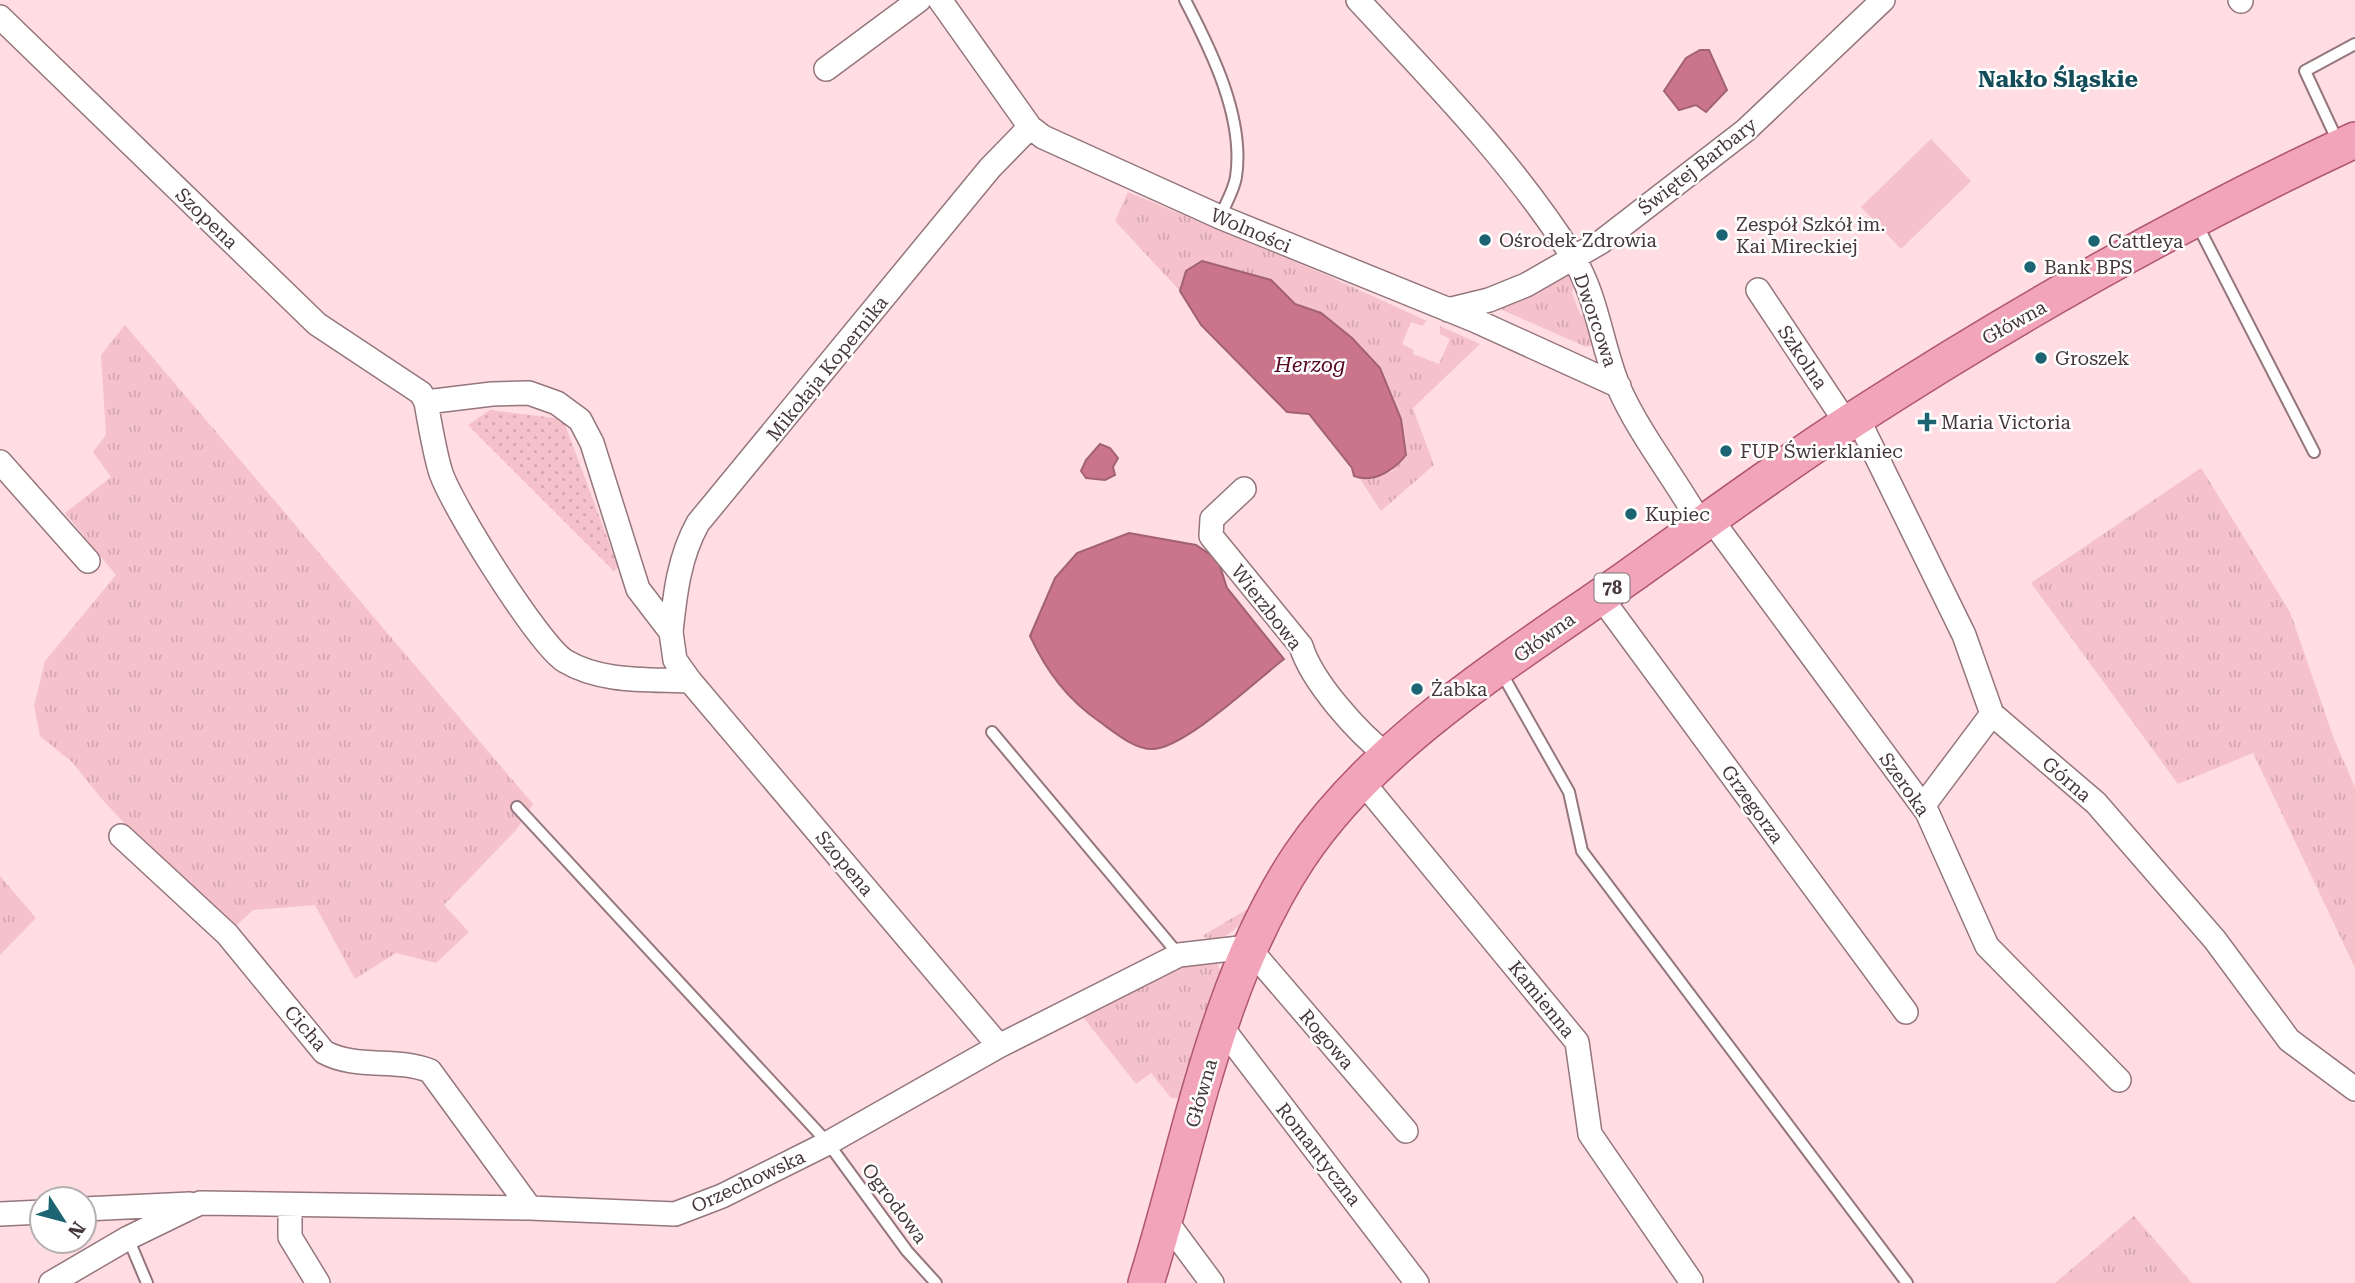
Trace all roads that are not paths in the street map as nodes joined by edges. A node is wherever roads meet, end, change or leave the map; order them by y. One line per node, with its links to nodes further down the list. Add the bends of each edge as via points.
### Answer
1 (919, 0): 8 (street)
2 (940, 0): 9 (street, Wolności)
3 (1185, 0): 11 (lane, via 1215,58 1236,137 1236,178)
4 (1358, 0): 13 (street, Dworcowa, via 1486,138)
5 (1883, 0): 13 (street, Świętej Barbary, via 1746,130)
6 (0, 17): 17 (street, Szopena, via 317,324 421,393)
7 (2355, 44): 10 (lane, via 2305,71)
8 (826, 69)
9 (1030, 127): 11 (street, Wolności); 25 (street, Mikołaja Kopernika, via 990,168 698,523 676,583)
10 (2348, 143): 12 (main road, Główna / 78)
11 (1220, 217): 15 (street, Wolności)
12 (2195, 219): 18 (main road, Główna / 78, via 1982,340); 19 (lane)
13 (1574, 259): 15 (street, Świętej Barbary, via 1489,300); 16 (street, Dworcowa, via 1592,299)
14 (1758, 290): 18 (street, Szkolna)
15 (1448, 310): 16 (street, Wolności)
16 (1619, 386): 22 (street, Dworcowa, via 1696,516)
17 (426, 402): 25 (street, Szopena, via 529,393 557,403 580,420 592,443 638,589); 27 (street, via 440,473 468,526 554,653 579,668 610,677)
18 (1852, 421): 22 (main road, Główna / 78); 28 (street, Górna, via 1964,635)
19 (2314, 452)
20 (0, 461): 23 (street)
21 (1244, 489): 30 (street, Wierzbowa, via 1212,519 1211,536 1301,646 1307,664 1338,703 1369,741)
22 (1709, 520): 24 (main road, Główna / 78); 32 (street, Szeroka)
23 (88, 561)
24 (1600, 596): 26 (main road, Główna / 78); 37 (street, Grzegorza)
25 (671, 632): 27 (street, Szopena, via 674,660)
26 (1499, 669): 30 (main road, Główna / 78); 60 (lane, via 1569,792 1581,851)
27 (690, 681): 39 (street, Szopena)
28 (1992, 714): 32 (street); 41 (street, Górna, via 2096,803 2215,940 2289,1040)
29 (992, 732): 36 (lane)
30 (1388, 756): 31 (main road, Główna / 78)
31 (1361, 780): 35 (main road, Główna / 78, via 1300,856); 52 (street, Kamienna, via 1577,1042 1590,1134)
32 (1923, 806): 40 (street, Szeroka, via 1987,946)
33 (517, 807): 43 (lane, Ogrodowa)
34 (121, 836): 47 (street, Cicha, via 227,934 324,1052 342,1062 417,1066 430,1071)
35 (1248, 947): 36 (street, Orzechowska); 38 (main road, Główna / 78); 42 (street, Rogowa)
36 (1179, 955): 39 (street, Orzechowska)
37 (1906, 1012)
38 (1220, 1025): 50 (main road, Główna / 78); 59 (street, Romantyczna)
39 (999, 1046): 43 (street, Orzechowska)
40 (2119, 1080)
41 (2355, 1087)
42 (1406, 1131)
43 (828, 1143): 47 (street, Orzechowska, via 676,1214); 56 (lane, Ogrodowa)
44 (200, 1203): 45 (street, Orzechowska); 46 (street, Orzechowska); 51 (street, Orzechowska)
45 (290, 1206): 47 (street, Orzechowska); 55 (street, via 290,1237)
46 (98, 1208)
47 (530, 1208)
48 (28, 1213): 49 (street)
49 (0, 1214)
50 (1166, 1221): 57 (main road, Główna / 78); 58 (street)
51 (128, 1238): 53 (street, Orzechowska); 54 (lane)
52 (1691, 1281)
53 (51, 1283)
54 (147, 1283)
55 (318, 1283)
56 (936, 1283)
57 (1146, 1283)
58 (1212, 1283)
59 (1417, 1283)
60 (1907, 1283)

